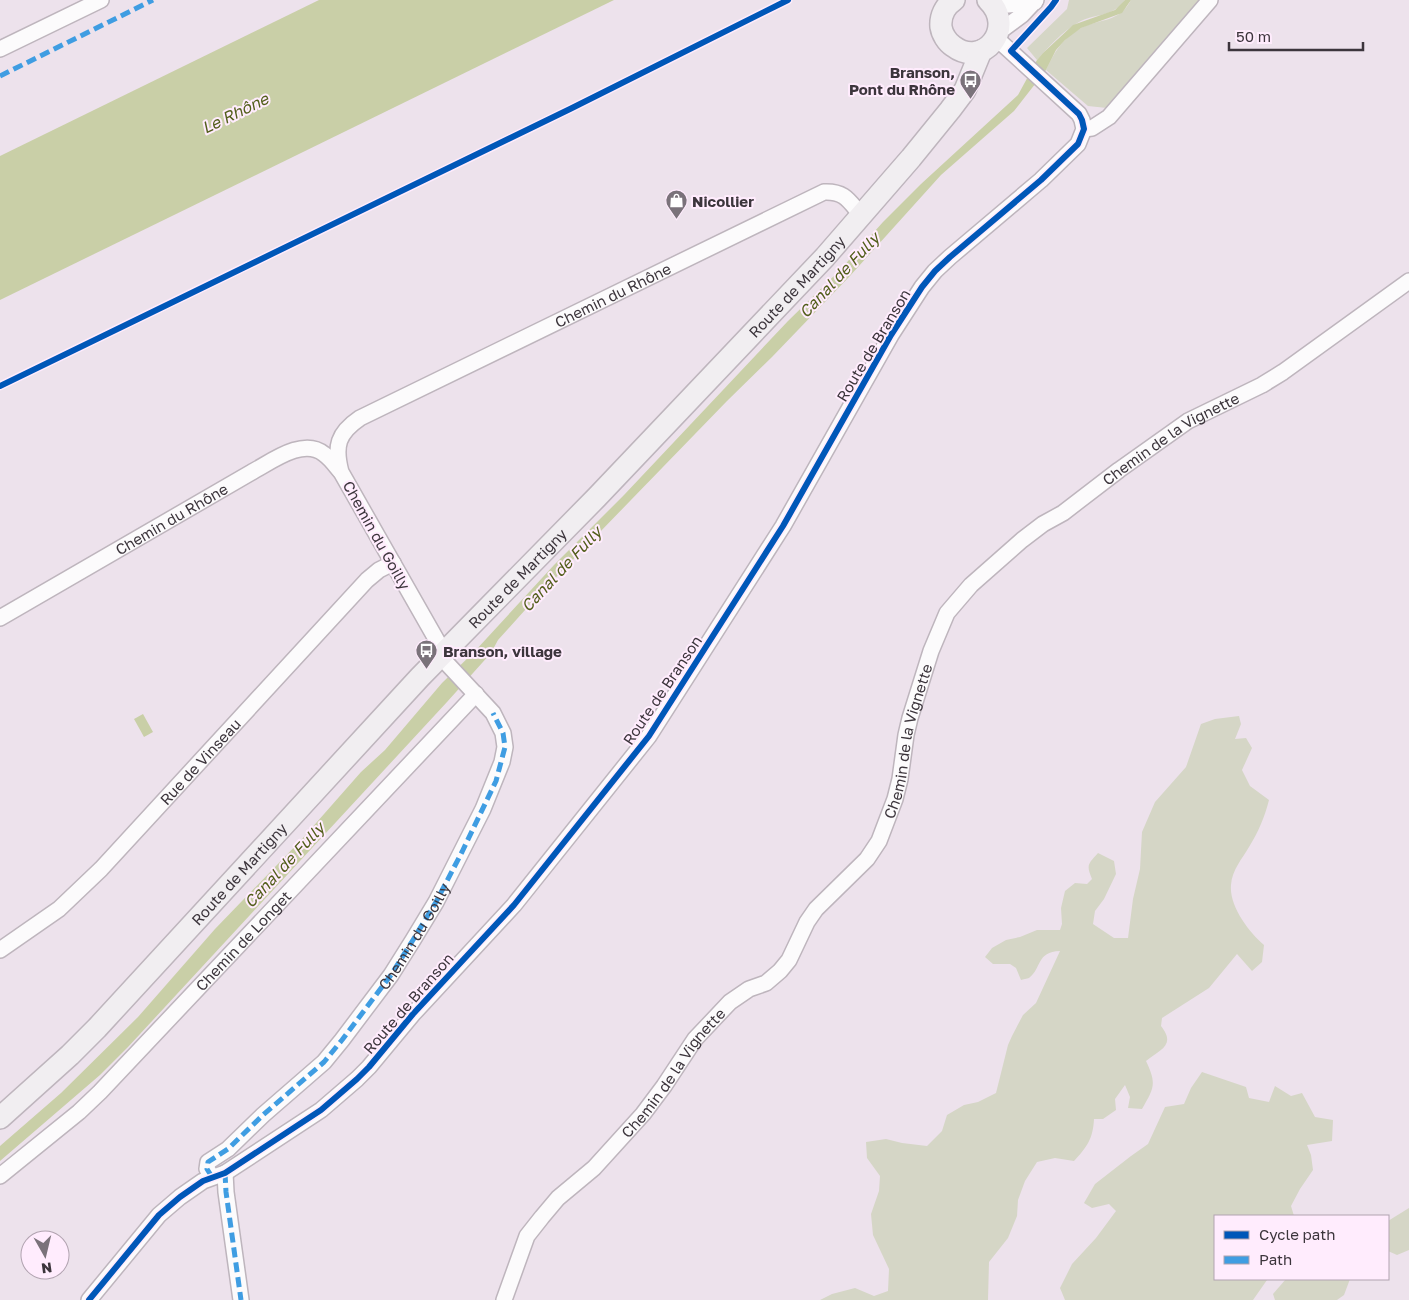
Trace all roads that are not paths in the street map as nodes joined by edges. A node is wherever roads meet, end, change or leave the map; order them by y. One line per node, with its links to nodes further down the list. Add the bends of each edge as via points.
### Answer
1 (101, 0): 8 (street)
2 (1210, 0): 10 (street, via 1109,117 1094,127)
3 (1036, 1): 4 (street, via 1008,5); 6 (street)
4 (991, 2): 6 (main road, via 1000,18)
5 (948, 3): 7 (main road, via 941,27)
6 (992, 40): 7 (main road, via 965,52); 9 (main road, Route de Martigny); 10 (street, via 1014,54 1057,93 1078,114)
7 (950, 45): 9 (main road)
8 (0, 49)
9 (961, 95): 11 (main road, Route de Martigny)
10 (1084, 129): 21 (street, Route de Branson, via 1078,144 1067,155 950,257 922,287 891,335 783,526 650,736 514,905 357,1079 321,1110)
11 (862, 215): 13 (street, Chemin du Rhône, via 844,195 824,192); 17 (main road, Route de Martigny)
12 (1409, 281): 25 (street, Chemin de la Vignette, via 1284,372 1188,422 1118,470 1022,540 970,586 947,613 938,631 906,735 895,799 879,841 867,859 816,909 780,971 766,983 749,989 730,1002 696,1039 643,1114 594,1168 552,1204 527,1236)
13 (360, 418): 14 (street, Chemin du Goilly, via 342,435 339,443 337,451)
14 (341, 472): 15 (street, Chemin du Goilly); 16 (street, Chemin du Rhône, via 316,449 294,451)
15 (393, 563): 17 (street, Chemin du Goilly); 19 (street, Rue de Vinseau, via 367,580 101,870 59,909)
16 (0, 618)
17 (445, 658): 18 (street, Chemin du Goilly); 20 (main road, Route de Martigny, via 103,1022)
18 (473, 691): 21 (street, Chemin du Goilly, via 494,713 505,747 483,810 436,902 391,975 324,1062 228,1150 208,1162 207,1169); 22 (street, Chemin de Longet, via 100,1092)
19 (0, 950)
20 (0, 1118)
21 (219, 1175): 23 (street, Route de Branson, via 192,1188 159,1215); 24 (street, via 226,1192)
22 (0, 1176)
23 (89, 1300)
24 (241, 1300)
25 (504, 1300)

